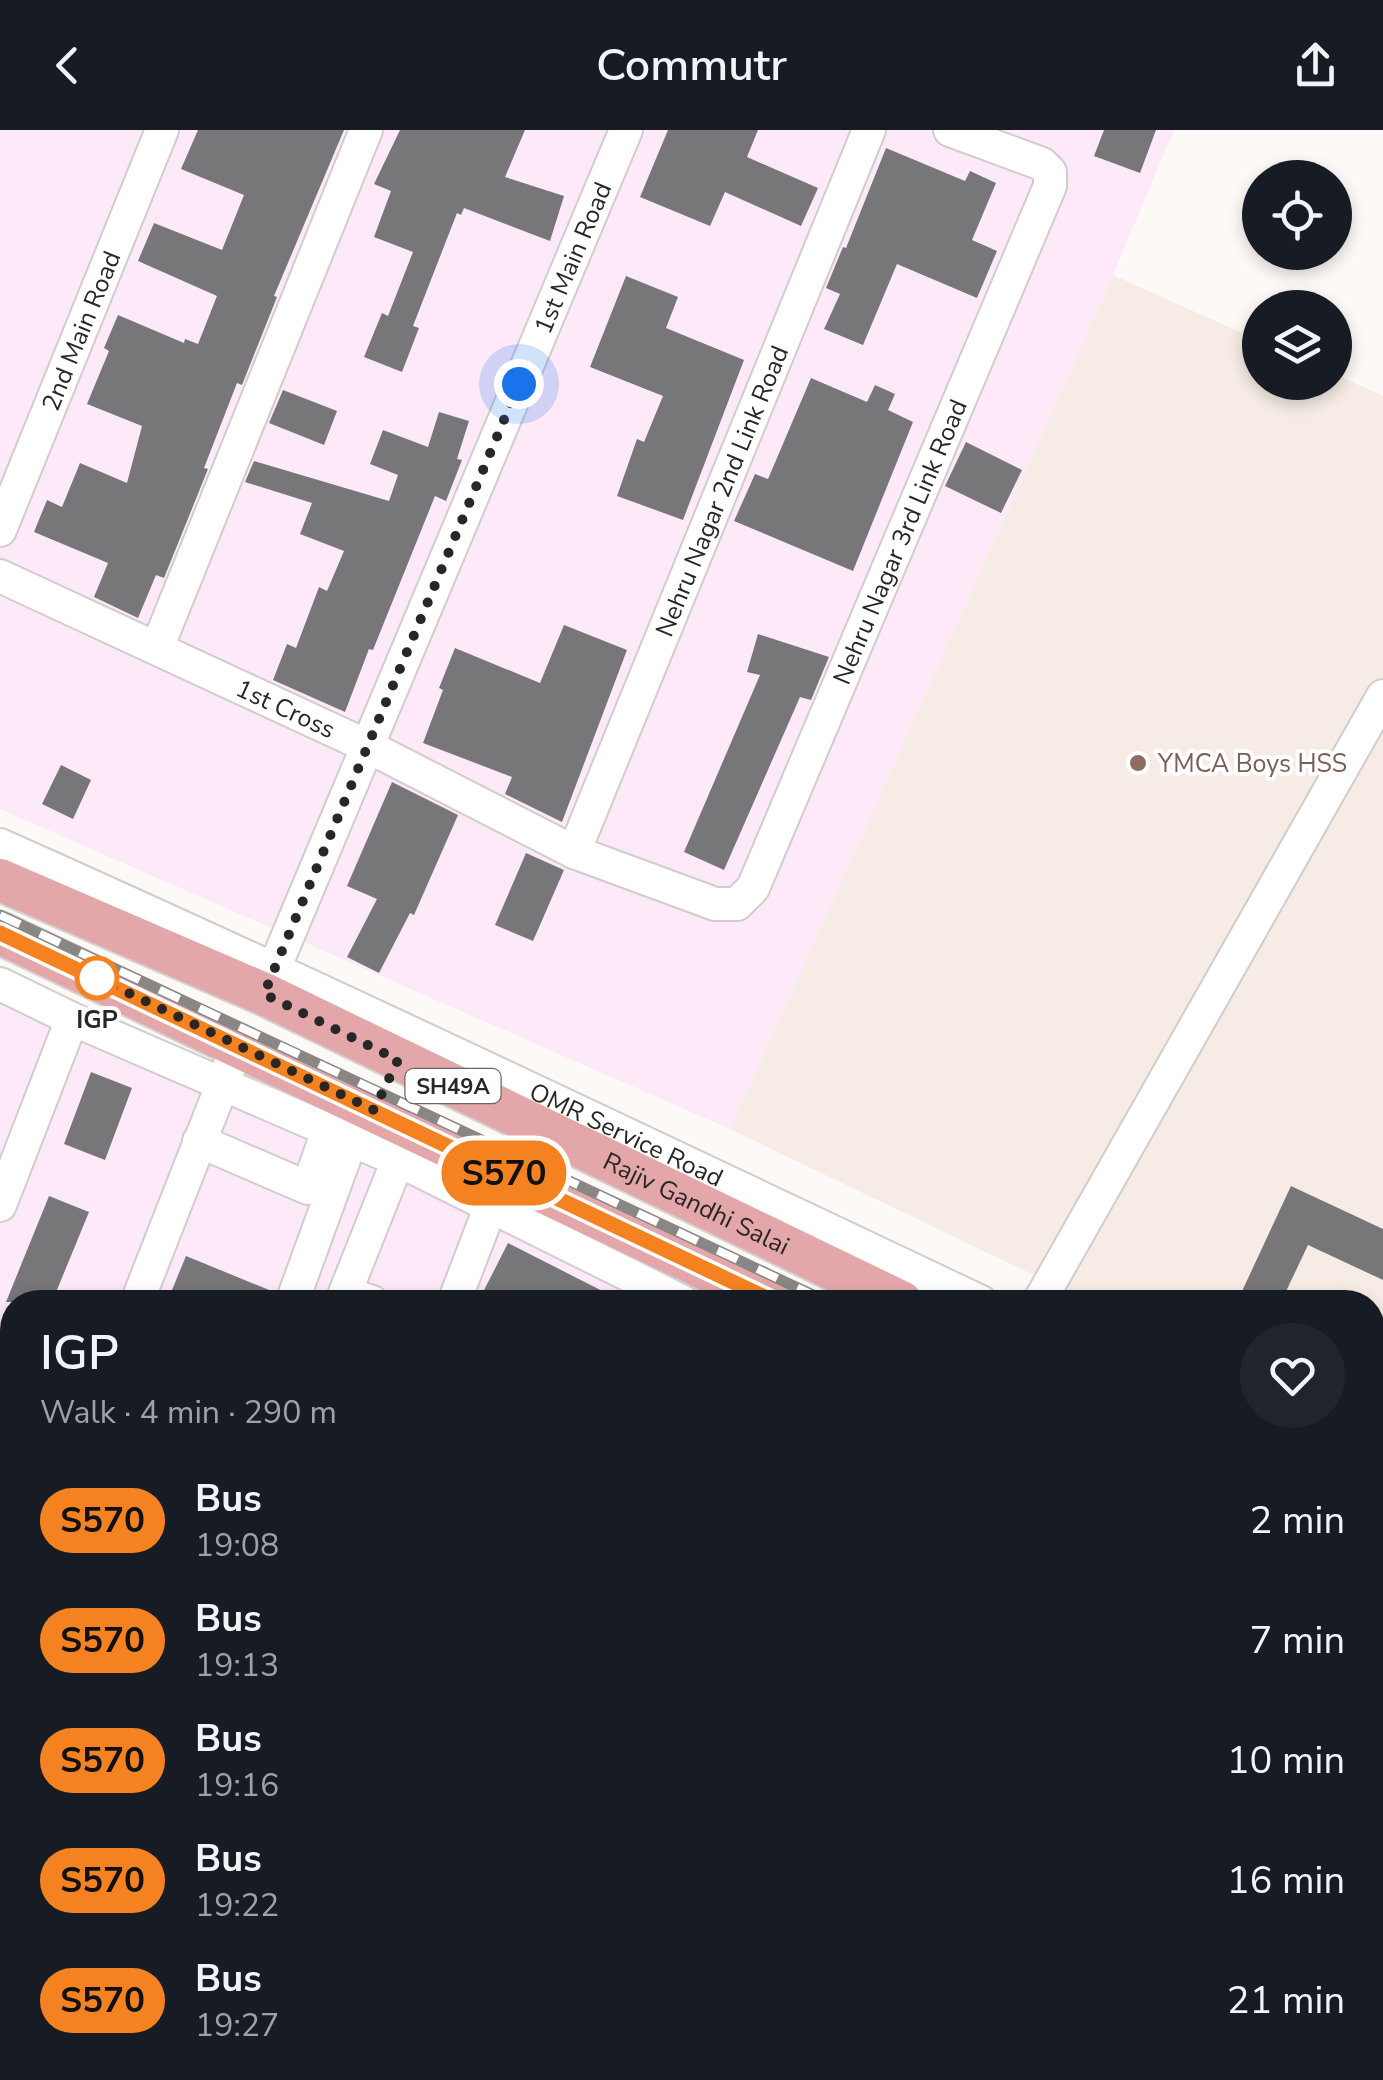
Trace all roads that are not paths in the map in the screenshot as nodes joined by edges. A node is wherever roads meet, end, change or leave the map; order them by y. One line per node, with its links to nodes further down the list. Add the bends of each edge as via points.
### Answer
1 (162, 130): 6 (street, 2nd Main Road)
2 (366, 130): 8 (street)
3 (626, 130): 10 (street, 1st Main Road)
4 (869, 130): 11 (street, Nehru Nagar 2nd Link Road)
5 (950, 130): 14 (street, Nehru Nagar 3rd Link Road, via 1042,164 1050,186 754,888)
6 (0, 530)
7 (0, 576): 8 (street, 1st Cross)
8 (157, 648): 10 (street, 1st Cross)
9 (1383, 696): 37 (street)
10 (367, 746): 11 (street, 1st Cross); 16 (street, 1st Main Road)
11 (574, 852): 14 (street, 1st Cross, via 715,904)
12 (1, 869): 13 (main road); 16 (main road, Rajiv Gandhi Salai / SH49A)
13 (54, 869): 16 (street)
14 (737, 904)
15 (0, 933): 19 (main road, SH49A)
16 (269, 981): 20 (main road, Rajiv Gandhi Salai / SH49A)
17 (0, 984): 18 (street)
18 (72, 1019): 22 (street); 27 (street)
19 (239, 1046): 22 (street); 23 (main road, SH49A)
20 (405, 1047): 21 (main road, Rajiv Gandhi Salai / SH49A); 23 (main road)
21 (459, 1072): 25 (main road); 35 (main road, Rajiv Gandhi Salai / SH49A); 36 (street, OMR Service Road)
22 (221, 1084): 23 (street); 24 (street)
23 (351, 1127): 25 (main road, SH49A); 26 (street)
24 (199, 1140): 26 (street); 29 (street)
25 (414, 1149): 28 (street); 31 (street); 34 (main road, SH49A)
26 (319, 1192): 30 (street)
27 (0, 1205)
28 (490, 1208): 32 (street); 33 (street)
29 (142, 1290)
30 (295, 1290)
31 (357, 1290)
32 (459, 1290)
33 (649, 1290)
34 (748, 1290)
35 (878, 1290)
36 (954, 1290)
37 (1046, 1290)

